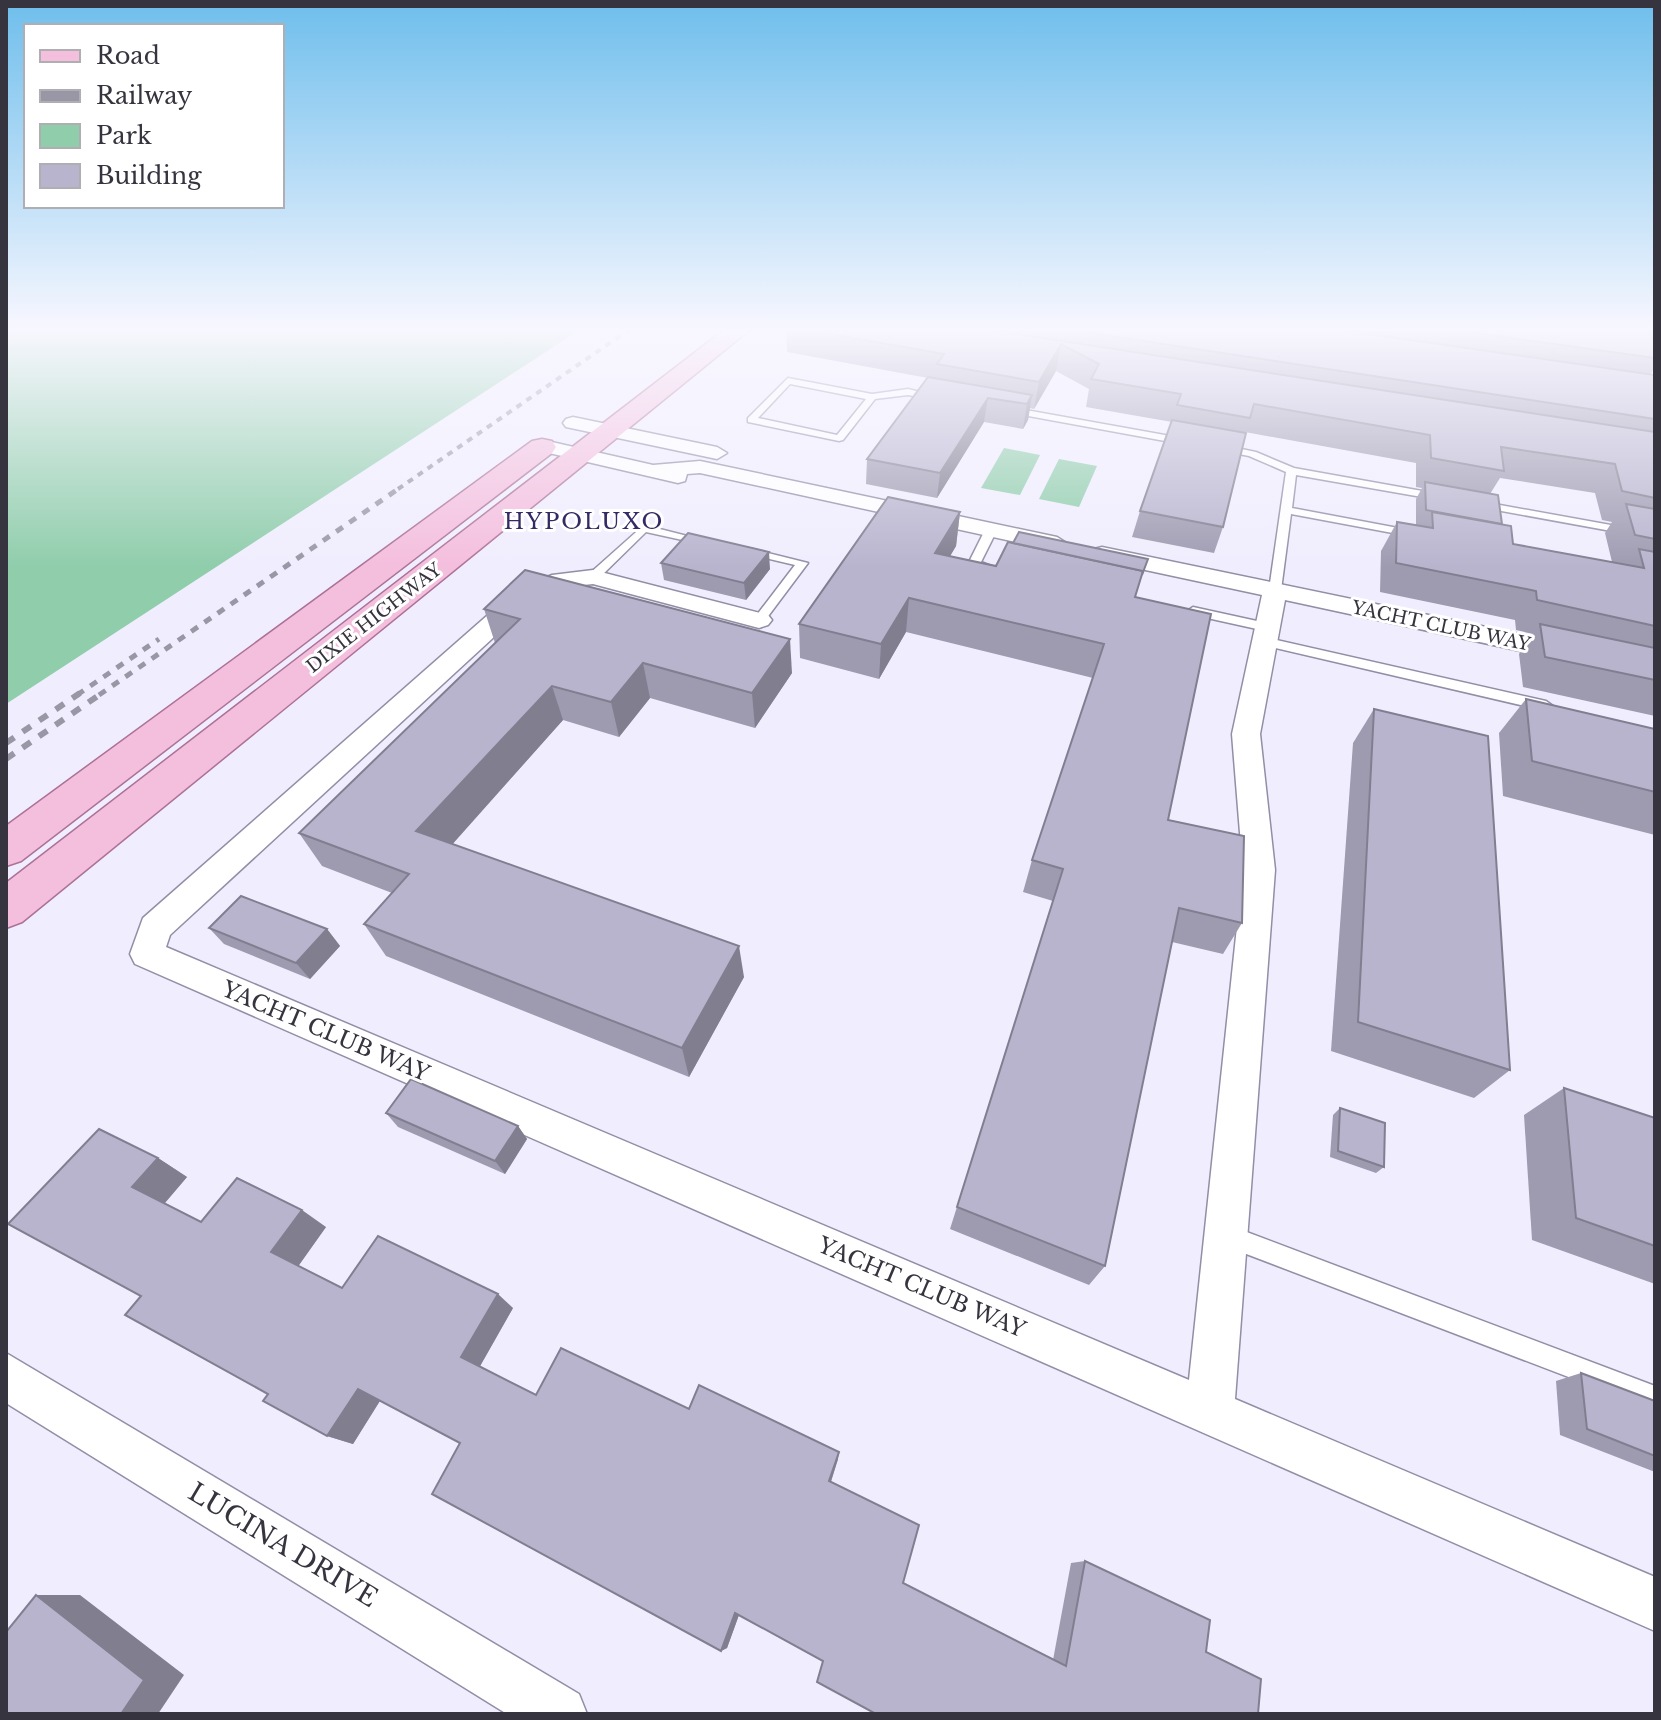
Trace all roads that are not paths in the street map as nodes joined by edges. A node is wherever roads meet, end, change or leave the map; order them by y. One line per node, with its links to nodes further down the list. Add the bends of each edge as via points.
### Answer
1 (619, 407): 5 (main road, DIXIE HIGHWAY)
2 (763, 407): 3 (lane, via 751,420 839,438)
3 (864, 407)
4 (1002, 409): 7 (lane, via 1252,454)
5 (581, 432): 6 (street, YACHT CLUB WAY); 8 (street, YACHT CLUB WAY, via 658,470); 24 (main road, DIXIE HIGHWAY); 25 (main road, DIXIE HIGHWAY)
6 (741, 458): 8 (street); 9 (street, YACHT CLUB WAY, via 781,467)
7 (1291, 471): 10 (lane); 13 (lane)
8 (716, 479): 9 (street, YACHT CLUB WAY, via 752,495)
9 (831, 496): 11 (street, YACHT CLUB WAY)
10 (1286, 510): 12 (lane); 18 (lane)
11 (991, 530): 16 (lane, via 974,564); 18 (street, YACHT CLUB WAY)
12 (1424, 536)
13 (1655, 536)
14 (715, 544): 17 (lane, via 644,528)
15 (730, 547): 20 (lane, via 802,563)
16 (1005, 571)
17 (593, 577): 20 (street, YACHT CLUB WAY); 29 (street, YACHT CLUB WAY, via 560,580 524,596 155,928 147,954)
18 (1275, 590): 21 (street); 22 (street, YACHT CLUB WAY)
19 (1174, 607): 21 (lane)
20 (759, 620)
21 (1265, 634): 23 (lane); 26 (street, via 1246,734 1259,870)
22 (1655, 671)
23 (1565, 710)
24 (6, 849)
25 (6, 909)
26 (1227, 1235): 28 (lane); 29 (street)
27 (6, 1376): 31 (street, LUCINA DRIVE)
28 (1655, 1398)
29 (1210, 1411): 30 (street, YACHT CLUB WAY)
30 (1655, 1604)
31 (559, 1714)

